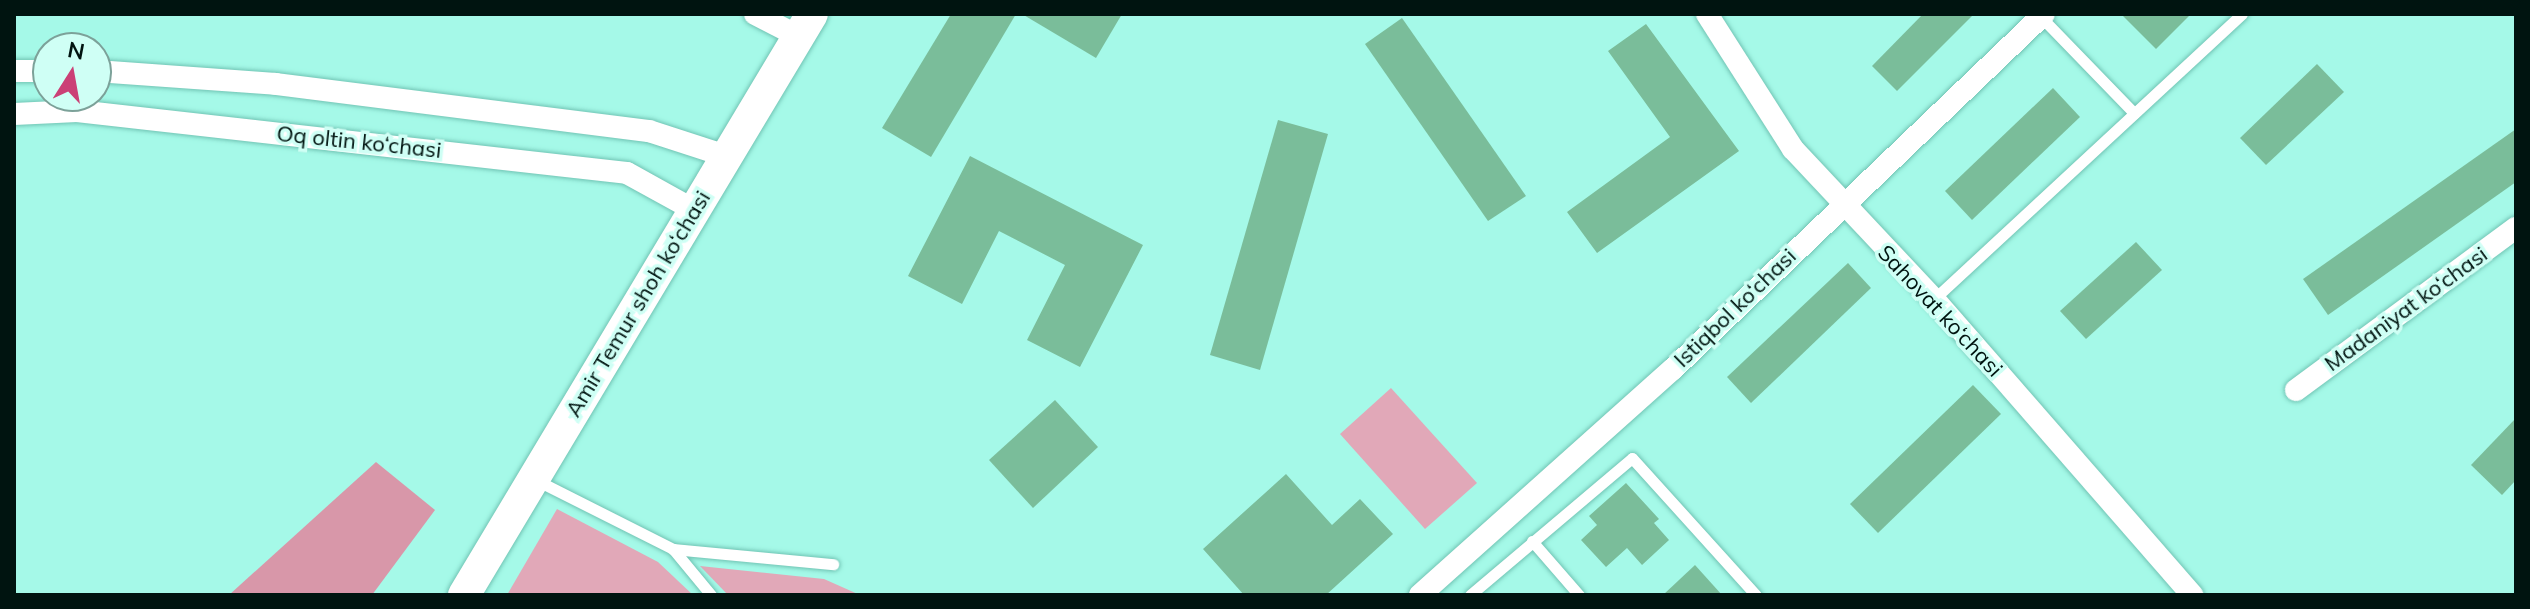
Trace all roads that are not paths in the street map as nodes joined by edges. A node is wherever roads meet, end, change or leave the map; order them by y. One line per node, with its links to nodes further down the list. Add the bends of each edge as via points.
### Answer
1 (755, 14): 5 (street)
2 (1707, 14): 10 (street, Sahovat ko‘chasi, via 1793,149)
3 (2242, 14): 7 (lane)
4 (2043, 16): 7 (lane); 10 (street, Istiqbol ko‘chasi)
5 (805, 25): 9 (main road, Amir Temur shoh ko‘chasi)
6 (112, 72): 9 (street, via 276,84 649,131)
7 (2134, 113): 13 (lane)
8 (14, 114): 11 (street, Oq oltin ko‘chasi, via 77,111 627,173)
9 (726, 156): 11 (main road, Amir Temur shoh ko‘chasi)
10 (1841, 206): 13 (street, Sahovat ko‘chasi); 21 (street, Istiqbol ko‘chasi, via 1673,369)
11 (694, 210): 15 (main road, Amir Temur shoh ko‘chasi)
12 (2516, 228): 14 (street, Madaniyat ko‘chasi)
13 (1934, 299): 25 (street, Sahovat ko‘chasi)
14 (2296, 390)
15 (534, 479): 17 (lane); 19 (main road, Amir Temur shoh ko‘chasi)
16 (1532, 541): 22 (lane); 23 (lane); 24 (lane, via 1632,458)
17 (673, 549): 18 (lane); 20 (lane)
18 (833, 564)
19 (465, 594)
20 (711, 595)
21 (1420, 595)
22 (1470, 595)
23 (1579, 595)
24 (1756, 595)
25 (2192, 595)

